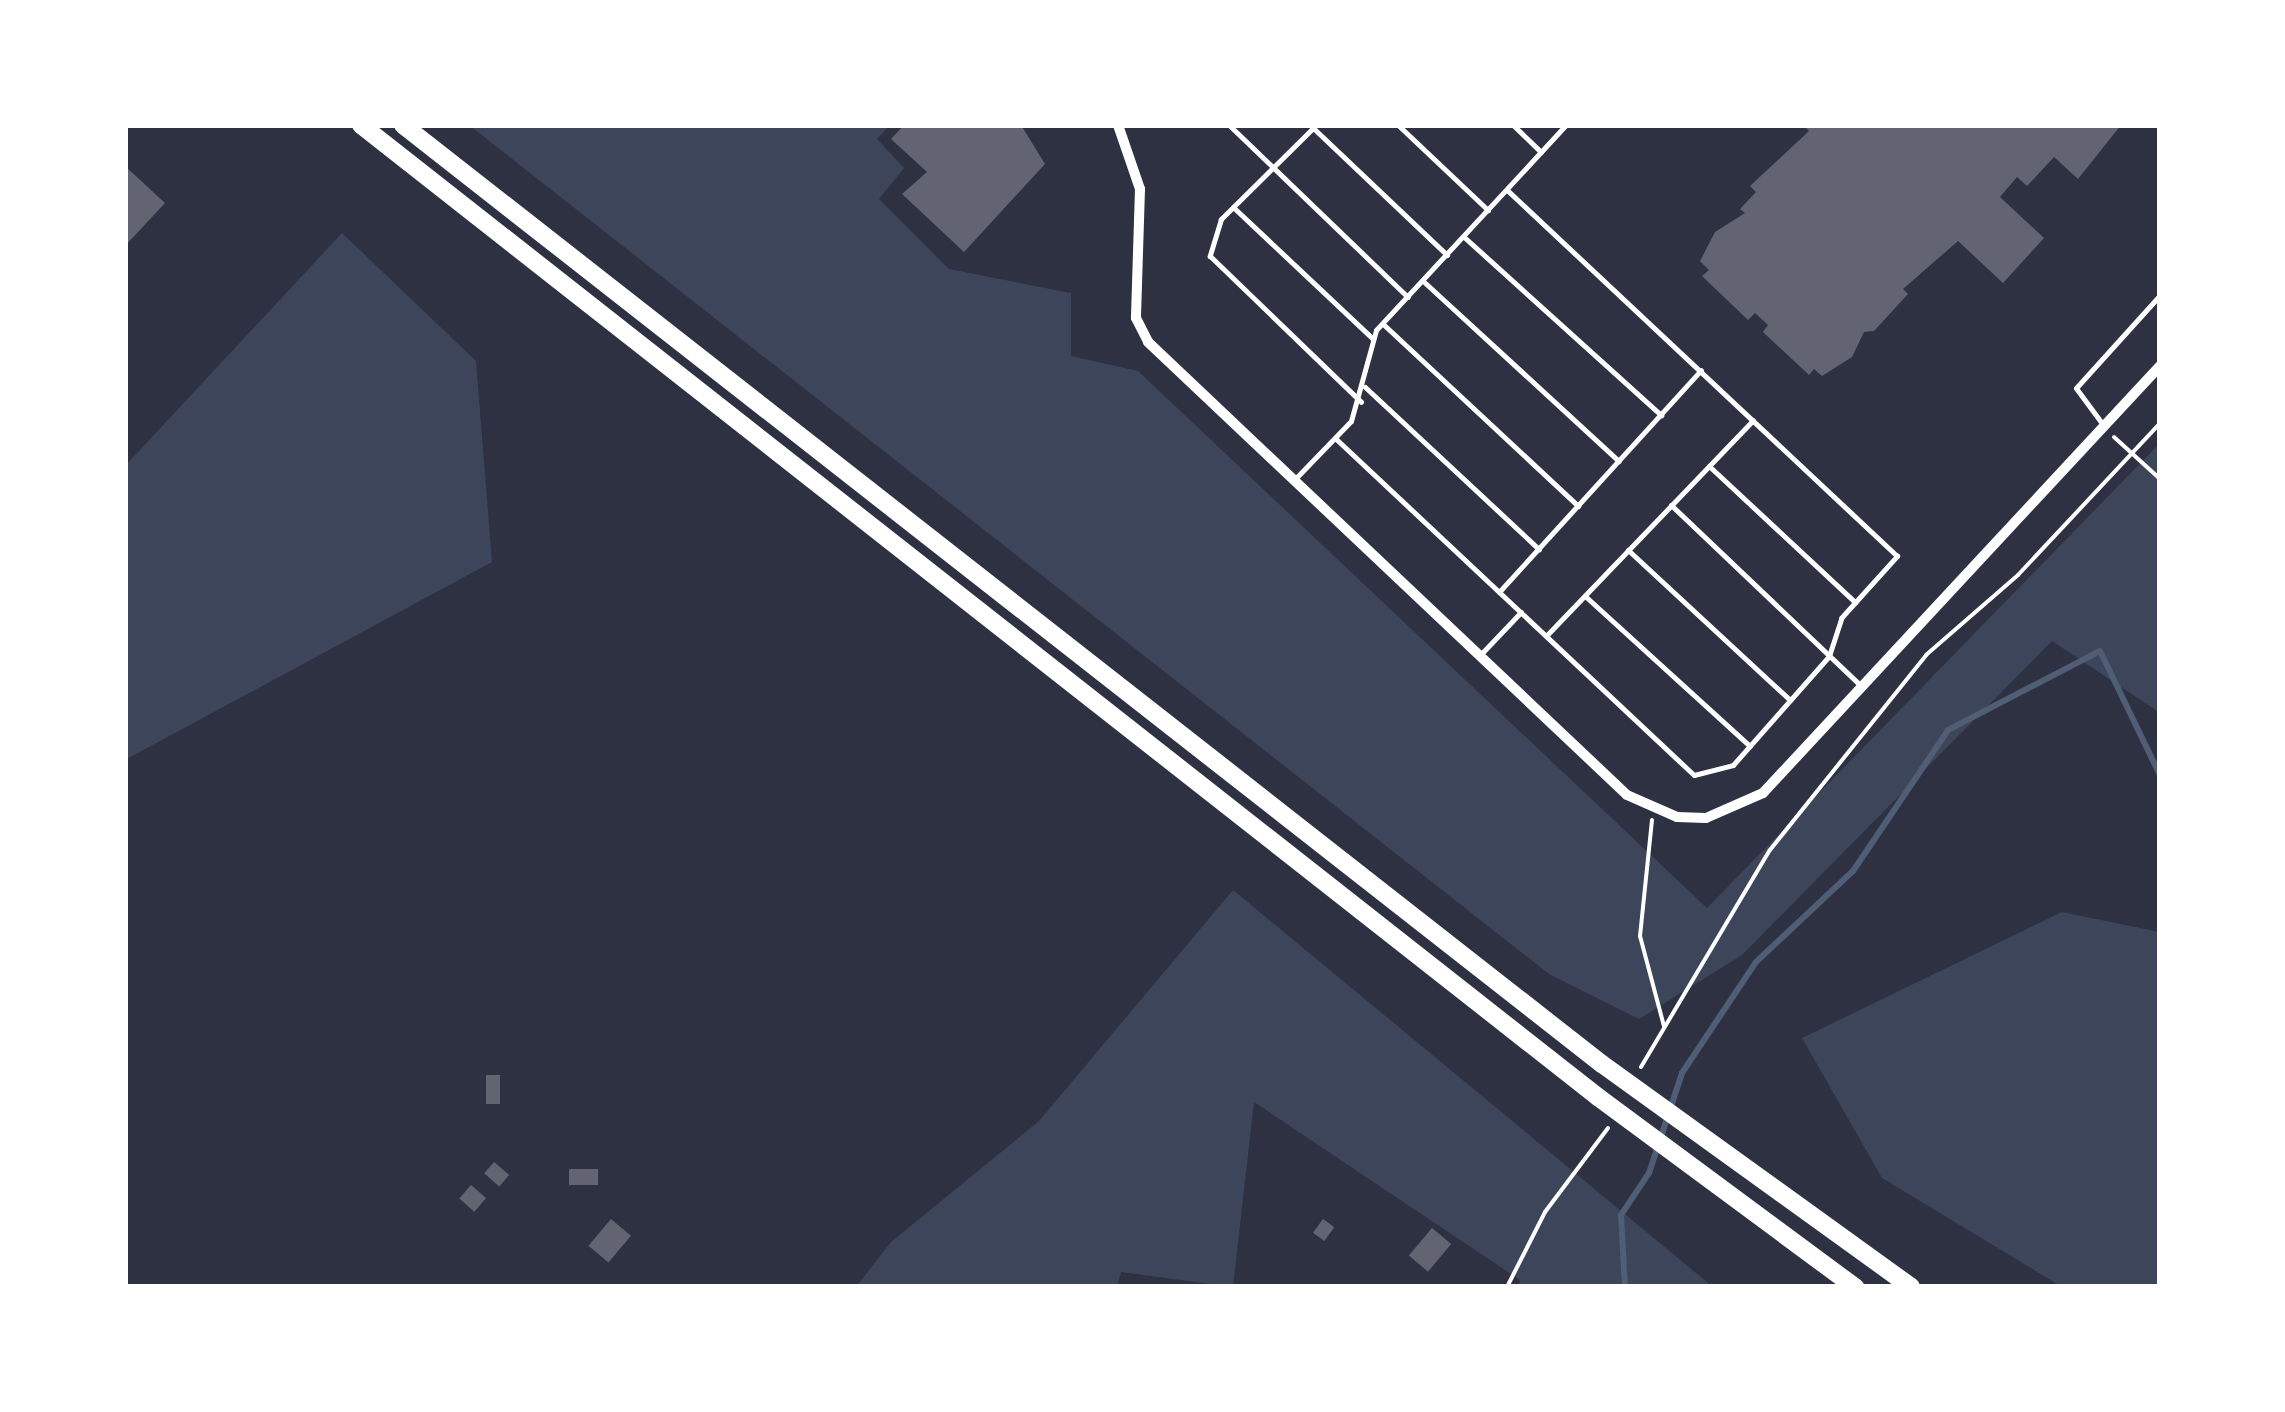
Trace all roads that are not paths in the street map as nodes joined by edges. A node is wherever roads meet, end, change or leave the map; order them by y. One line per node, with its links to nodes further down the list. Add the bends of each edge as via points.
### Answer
1 (362, 125): 46 (main road, via 1598,1097)
2 (403, 125): 47 (main road, via 1602,1064)
3 (1118, 125): 31 (street, via 1140,189 1136,318 1148,342)
4 (1229, 125): 10 (lane)
5 (1398, 125): 13 (lane)
6 (1513, 125): 9 (lane)
7 (1566, 125): 9 (lane)
8 (1313, 126): 10 (lane); 15 (lane)
9 (1541, 152): 11 (lane)
10 (1274, 168): 12 (lane); 18 (lane)
11 (1507, 190): 13 (lane); 22 (lane)
12 (1233, 207): 20 (lane); 24 (lane, via 1212,234 1213,262)
13 (1488, 210): 14 (lane)
14 (1464, 236): 15 (lane); 25 (lane)
15 (1447, 255): 16 (lane)
16 (1423, 280): 18 (lane); 29 (lane)
17 (2160, 295): 27 (lane, via 2076,388)
18 (1408, 297): 19 (lane)
19 (1382, 324): 20 (lane); 32 (lane)
20 (1372, 339): 23 (lane)
21 (2160, 366): 27 (street)
22 (1701, 370): 25 (lane); 26 (lane)
23 (1364, 386): 24 (lane); 34 (lane)
24 (1361, 402): 28 (lane)
25 (1660, 414): 29 (lane)
26 (1753, 420): 30 (lane); 38 (lane, via 1897,556)
27 (2104, 426): 43 (street)
28 (1335, 438): 31 (lane); 36 (lane)
29 (1619, 460): 32 (lane)
30 (1709, 466): 33 (lane); 38 (lane)
31 (1292, 482): 41 (street)
32 (1578, 506): 34 (lane)
33 (1671, 506): 35 (lane); 42 (lane)
34 (1538, 549): 36 (lane)
35 (1628, 550): 37 (lane); 44 (lane)
36 (1499, 592): 39 (lane)
37 (1584, 596): 40 (lane); 45 (lane)
38 (1855, 602): 42 (lane, via 1841,618)
39 (1521, 612): 40 (lane); 41 (lane)
40 (1546, 636): 45 (lane, via 1694,775 1728,770)
41 (1478, 656): 43 (street, via 1627,795 1654,810 1706,818 1763,793)
42 (1829, 656): 43 (lane); 44 (lane)
43 (1862, 688)
44 (1790, 700): 45 (lane)
45 (1750, 746)
46 (1855, 1287)
47 (1911, 1287)

